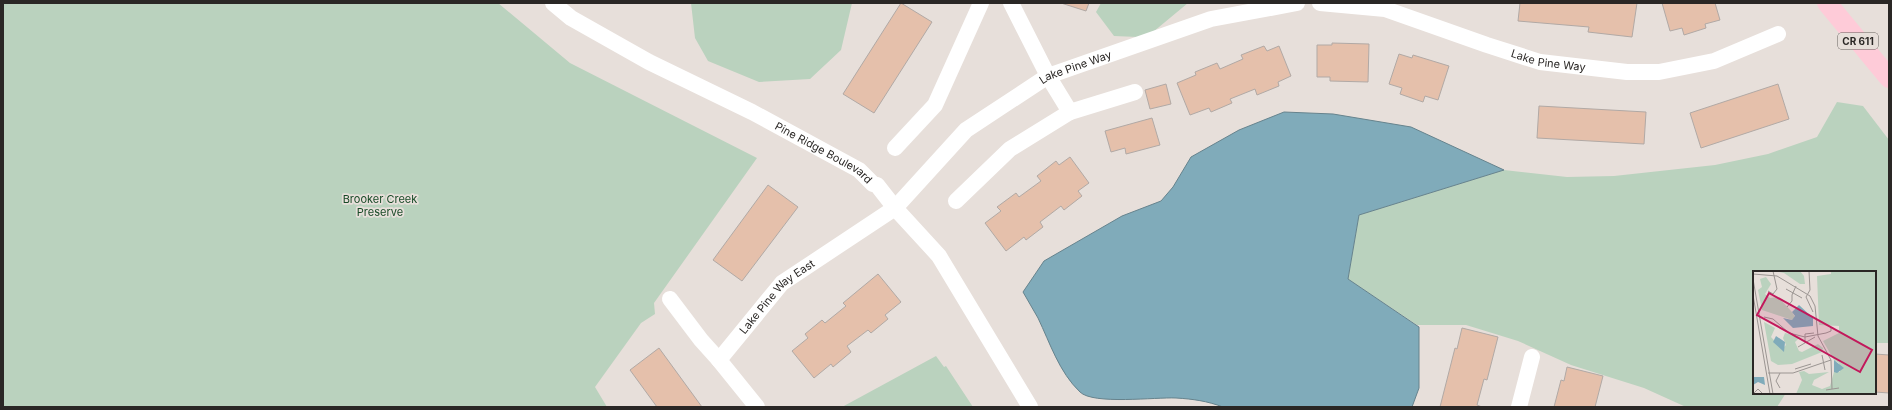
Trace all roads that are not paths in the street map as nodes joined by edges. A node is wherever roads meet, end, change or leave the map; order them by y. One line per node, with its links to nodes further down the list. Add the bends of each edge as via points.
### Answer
1 (553, 3): 15 (street, Pine Ridge Boulevard, via 571,18 648,62 752,112 859,170 877,185)
2 (981, 3): 13 (street, via 935,106)
3 (1011, 3): 9 (street)
4 (1297, 3): 9 (street, Lake Pine Way, via 1211,19)
5 (1320, 3): 7 (street, Lake Pine Way)
6 (1827, 3): 10 (main road, CR 611)
7 (1386, 6): 8 (street, Lake Pine Way, via 1487,45 1540,62 1627,72 1659,72 1714,61)
8 (1778, 34)
9 (1048, 76): 12 (street); 15 (street, Lake Pine Way, via 966,130)
10 (1889, 78)
11 (1135, 92): 12 (street)
12 (1070, 112): 14 (street, via 1010,149)
13 (895, 148)
14 (956, 201)
15 (895, 208): 18 (street, Lake Pine Way East, via 782,283); 20 (street, Pine Ridge Boulevard, via 938,256)
16 (670, 299): 18 (street)
17 (1532, 357): 21 (street)
18 (719, 360): 19 (street)
19 (757, 407)
20 (1030, 407)
21 (1519, 407)

